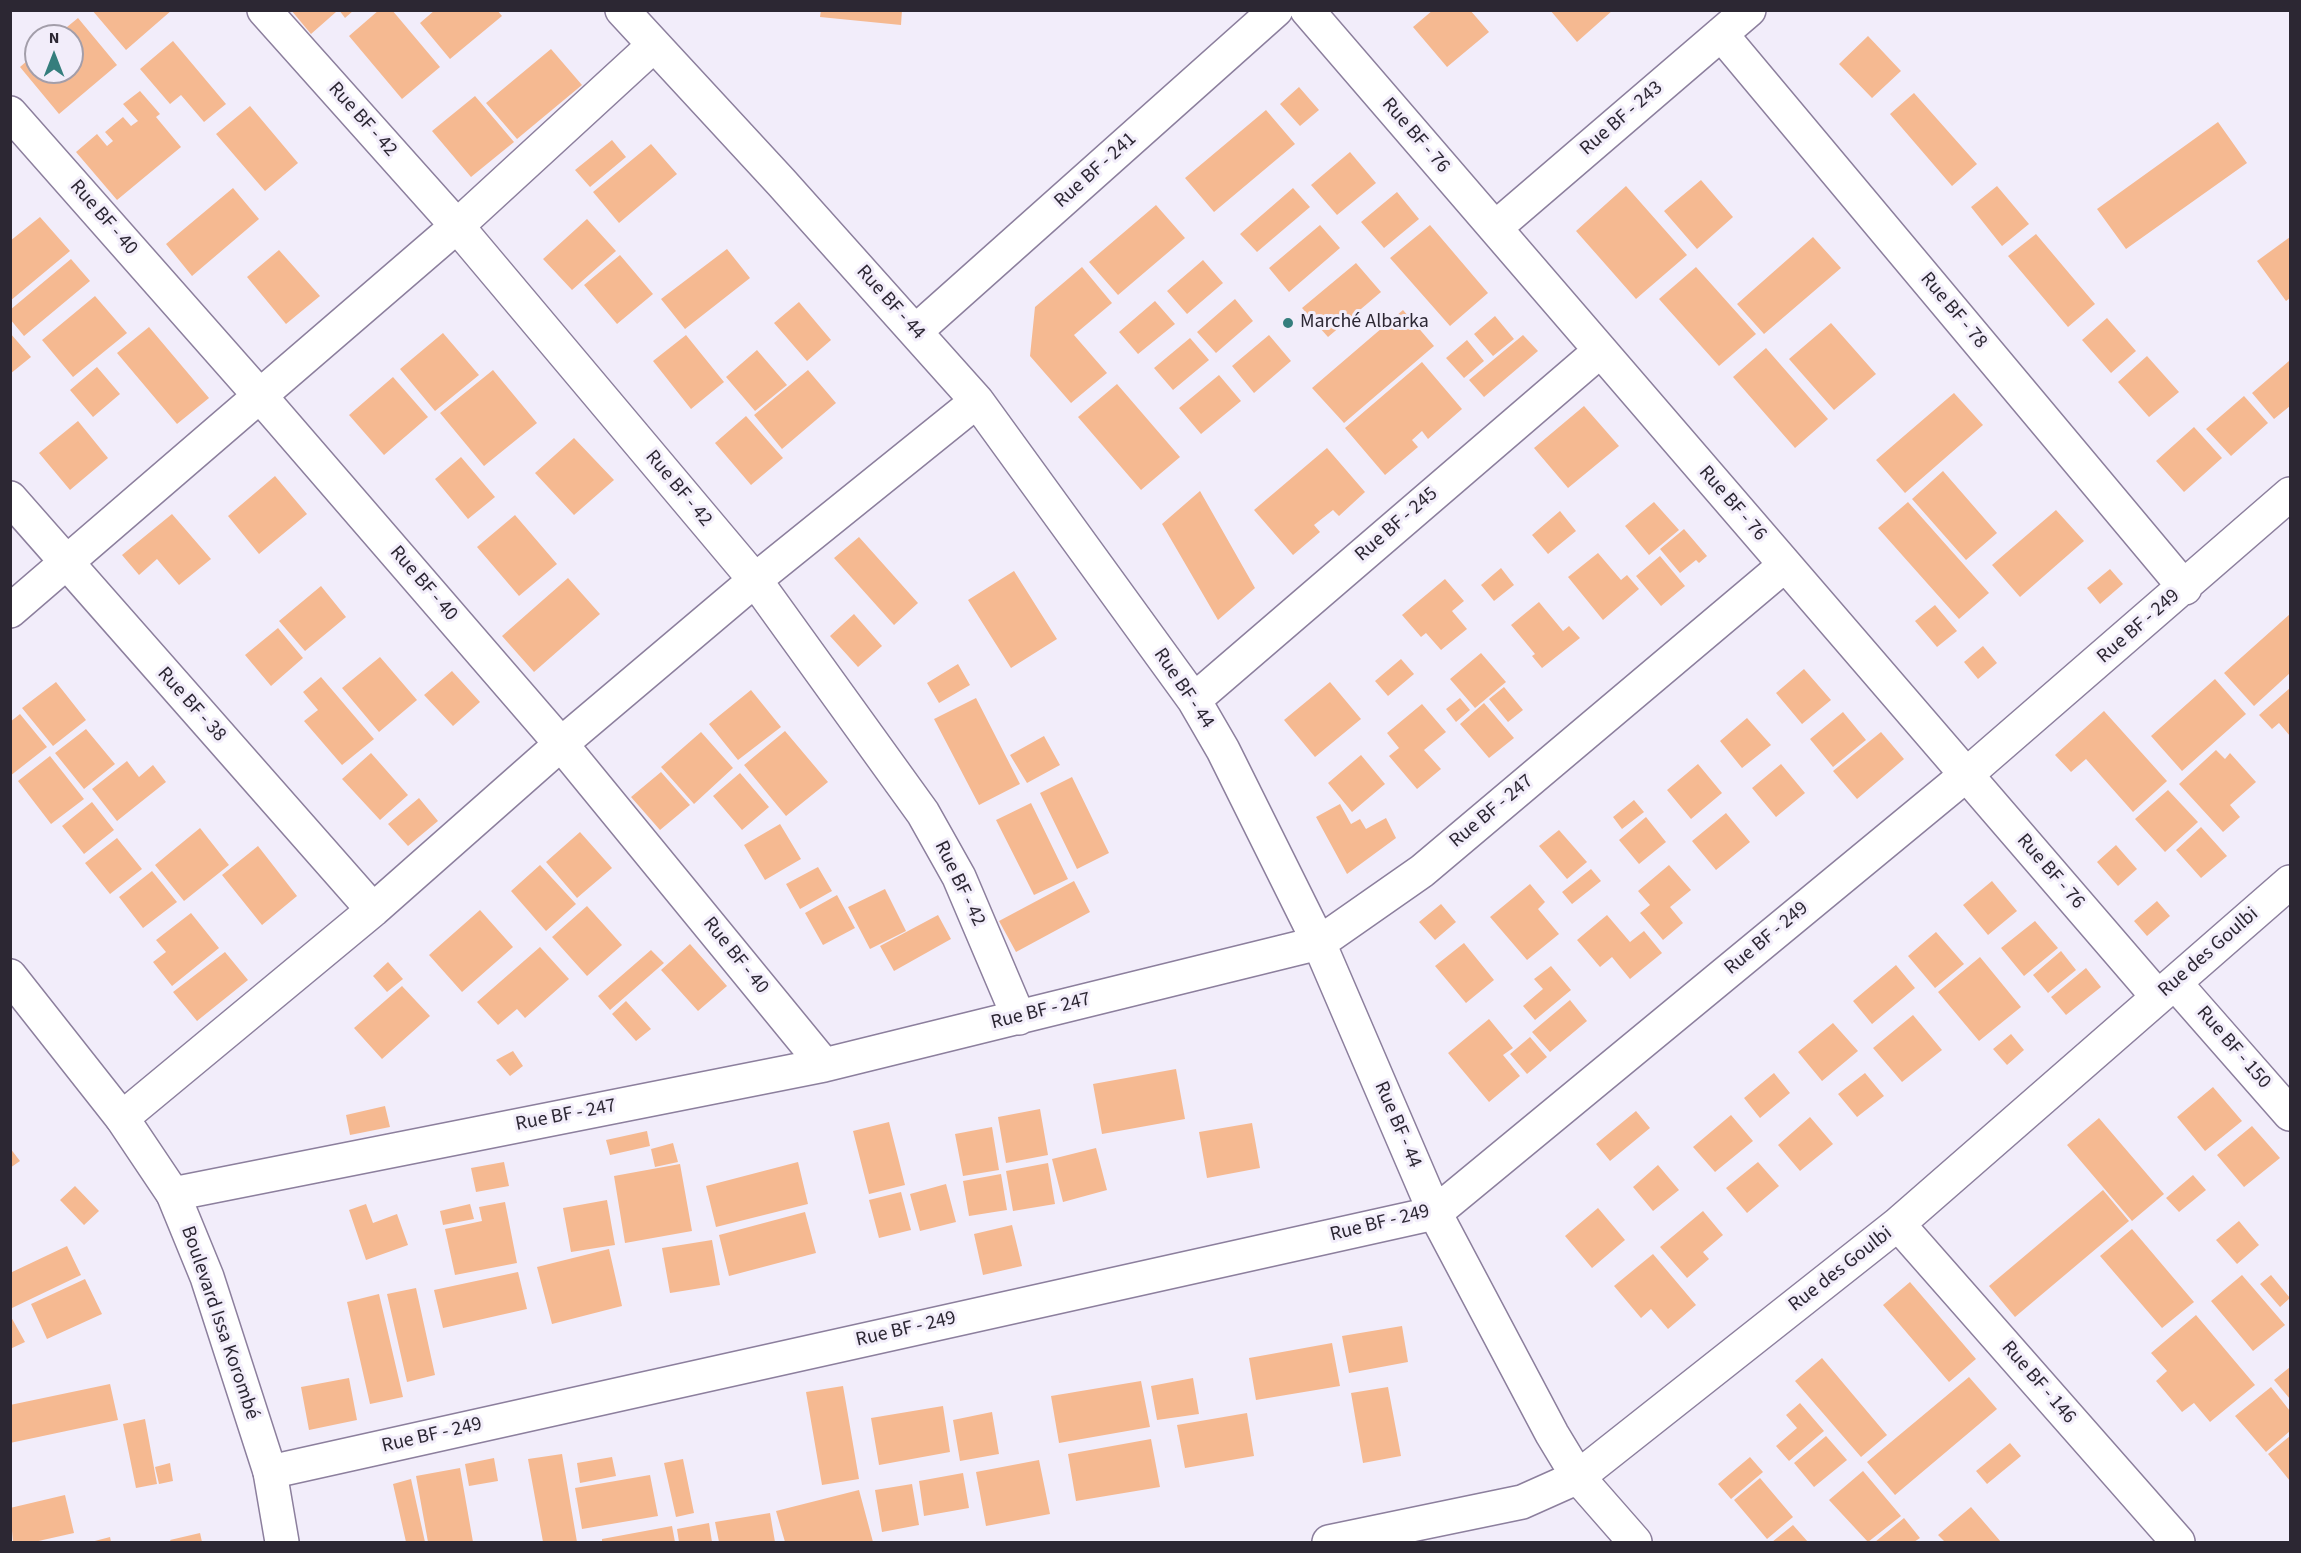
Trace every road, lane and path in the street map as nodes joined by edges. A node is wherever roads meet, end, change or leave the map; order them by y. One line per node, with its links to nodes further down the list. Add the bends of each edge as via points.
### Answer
1 (264, 10): 9 (street, Rue BF - 42)
2 (622, 10): 7 (street, Rue BF - 44)
3 (1276, 10): 11 (street, Rue BF - 241)
4 (1307, 10): 10 (street, Rue BF - 76)
5 (1749, 10): 6 (street, Rue BF - 243)
6 (1721, 34): 10 (street, Rue BF - 243); 20 (street, Rue BF - 78)
7 (653, 45): 9 (street); 11 (street, Rue BF - 44)
8 (10, 112): 13 (street, Rue BF - 40)
9 (457, 226): 13 (street); 19 (street, Rue BF - 42)
10 (1495, 228): 12 (street, Rue BF - 76)
11 (916, 331): 14 (street, Rue BF - 44)
12 (1600, 351): 18 (street, Rue BF - 76); 22 (street, Rue BF - 245)
13 (261, 396): 17 (street); 23 (street, Rue BF - 40)
14 (977, 401): 19 (street); 22 (street, Rue BF - 44)
15 (2290, 494): 20 (street, Rue BF - 249)
16 (10, 498): 17 (street, Rue BF - 38)
17 (67, 564): 21 (street); 26 (street, Rue BF - 38)
18 (1785, 565): 24 (street, Rue BF - 76); 27 (street, Rue BF - 247, via 1422,871)
19 (755, 580): 23 (street); 30 (street, Rue BF - 42, via 923,813 959,877)
20 (2185, 588): 24 (street, Rue BF - 249)
21 (10, 611)
22 (1194, 700): 27 (street, Rue BF - 44)
23 (561, 744): 26 (street); 31 (street, Rue BF - 40)
24 (1966, 775): 29 (street, Rue BF - 76); 35 (street, Rue BF - 249)
25 (2290, 882): 29 (street, Rue des Goulbi)
26 (373, 910): 33 (street)
27 (1319, 943): 30 (street, Rue BF - 247); 35 (street, Rue BF - 44)
28 (10, 976): 33 (street, Boulevard Issa Korombé)
29 (2167, 990): 32 (street, Rue BF - 150); 36 (street, Rue des Goulbi)
30 (1019, 1018): 31 (street, Rue BF - 247)
31 (824, 1065): 34 (street, Rue BF - 247)
32 (2290, 1114)
33 (122, 1118): 34 (street, Boulevard Issa Korombé)
34 (173, 1194): 37 (street, Boulevard Issa Korombé, via 207,1277)
35 (1435, 1213): 37 (street, Rue BF - 249); 38 (street, Rue BF - 44)
36 (1898, 1224): 38 (street, Rue des Goulbi); 42 (street, Rue BF - 146)
37 (270, 1472): 39 (street, Boulevard Issa Korombé)
38 (1578, 1478): 40 (street, Rue des Goulbi, via 1522,1502); 41 (street, Rue BF - 44)
39 (282, 1542)
40 (1329, 1542)
41 (1635, 1542)
42 (2178, 1542)

